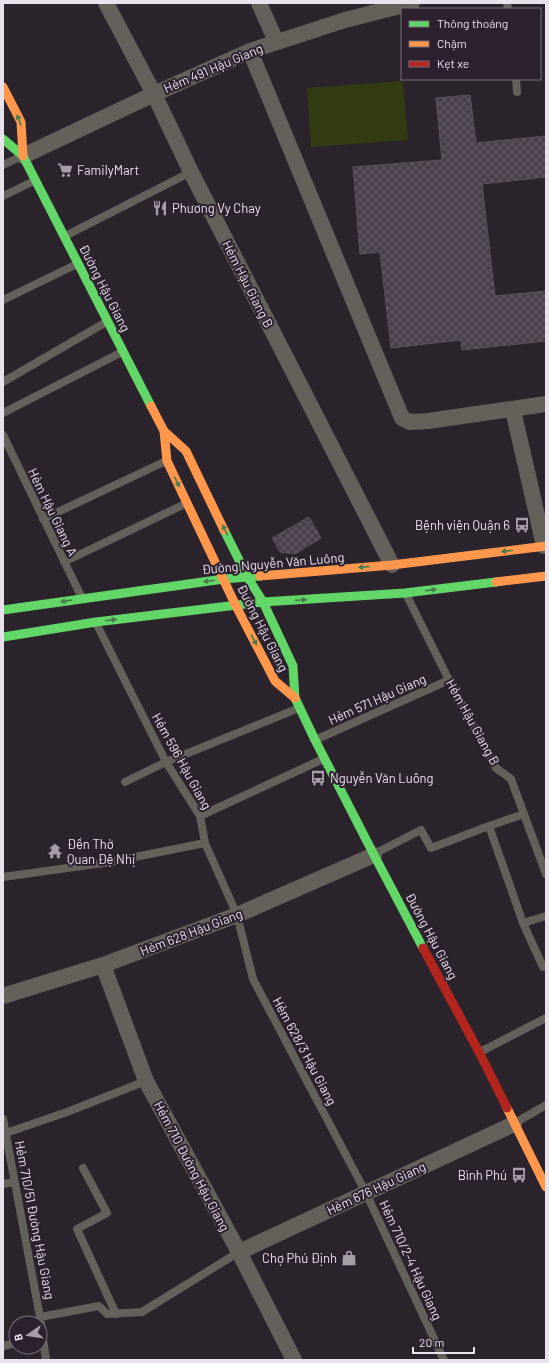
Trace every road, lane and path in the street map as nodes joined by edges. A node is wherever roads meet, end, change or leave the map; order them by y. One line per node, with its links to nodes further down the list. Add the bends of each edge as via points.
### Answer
1 (106, 3): 9 (street, Hẻm Hậu Giang B)
2 (259, 3): 4 (street)
3 (412, 3): 4 (street, Hẻm 491 Hậu Giang)
4 (276, 41): 5 (street, Hẻm 491 Hậu Giang)
5 (250, 51): 9 (street, Hẻm 491 Hậu Giang); 23 (street, via 402,418 410,422 428,421)
6 (516, 80): 8 (lane)
7 (3, 87): 11 (main road, Đường Hậu Giang, one-way to 7, via 21,122)
8 (517, 92)
9 (154, 94): 11 (street, Hẻm 491 Hậu Giang); 13 (street, Hẻm Hậu Giang B)
10 (3, 139): 11 (main road, Đường Hậu Giang)
11 (22, 156): 12 (lane); 14 (main road, Đường Hậu Giang)
12 (3, 165)
13 (191, 172): 16 (lane); 32 (street, Hẻm Hậu Giang B)
14 (34, 181): 15 (lane); 16 (main road, Đường Hậu Giang)
15 (3, 196)
16 (63, 236): 17 (main road, Đường Hậu Giang)
17 (78, 263): 18 (lane); 19 (main road, Đường Hậu Giang)
18 (3, 300)
19 (108, 321): 20 (main road, Đường Hậu Giang); 21 (lane)
20 (123, 351): 24 (lane); 25 (main road, Đường Hậu Giang)
21 (3, 382)
22 (546, 404): 23 (street)
23 (513, 410): 30 (street)
24 (3, 413)
25 (164, 431): 27 (main road, Đường Hậu Giang); 34 (main road, Đường Hậu Giang, one-way to 25, via 186,451)
26 (3, 435): 29 (lane, Hẻm Hậu Giang A)
27 (167, 461): 28 (main road, Đường Hậu Giang, one-way to 28); 29 (lane)
28 (187, 503): 31 (lane); 35 (main road, Đường Hậu Giang)
29 (43, 519): 31 (lane, Hẻm Hậu Giang A)
30 (545, 546): 32 (main road, Đường Nguyễn Văn Luông, one-way to 32)
31 (64, 562): 37 (lane, Hẻm Hậu Giang A)
32 (392, 564): 34 (main road, Đường Nguyễn Văn Luông, one-way to 34)
33 (546, 576): 36 (main road, one-way to 33)
34 (248, 578): 35 (main road, Đường Nguyễn Văn Luông); 38 (main road, Đường Hậu Giang)
35 (224, 579): 37 (main road, Đường Nguyễn Văn Luông, one-way to 37); 39 (main road, Đường Hậu Giang)
36 (405, 593): 38 (main road, one-way to 36); 43 (lane, Hẻm Hậu Giang B)
37 (82, 598): 40 (main road, Đường Nguyễn Văn Luông, one-way to 40)
38 (262, 602): 39 (main road); 44 (main road, Đường Hậu Giang, via 293,666)
39 (236, 606): 41 (main road, one-way to 39); 44 (main road, Đường Hậu Giang, one-way to 44, via 275,681)
40 (3, 610)
41 (96, 622): 42 (main road); 48 (lane, Hẻm 596 Hậu Giang)
42 (3, 637)
43 (449, 680): 46 (lane, Hẻm 571 Hậu Giang); 50 (lane, Hẻm Hậu Giang B, via 496,768 511,779)
44 (295, 698): 45 (main road, Đường Hậu Giang)
45 (299, 708): 46 (main road, Đường Hậu Giang); 48 (lane)
46 (315, 740): 47 (main road, Đường Hậu Giang)
47 (324, 759): 51 (lane); 54 (main road, Đường Hậu Giang)
48 (166, 762): 49 (lane); 51 (lane, Hẻm 596 Hậu Giang)
49 (125, 782)
50 (524, 814): 52 (lane); 55 (lane, Hẻm Hậu Giang B)
51 (200, 816): 53 (lane, Hẻm 596 Hậu Giang)
52 (489, 826): 54 (lane, via 431,848 422,830); 59 (lane)
53 (205, 843): 56 (lane, via 110,862); 57 (lane, Hẻm 596 Hậu Giang)
54 (374, 855): 57 (street, Hẻm 628 Hậu Giang); 64 (main road, Đường Hậu Giang)
55 (546, 874)
56 (3, 877)
57 (237, 916): 60 (street, Hẻm 628 Hậu Giang); 74 (lane, Hẻm 628/3 Hậu Giang, via 252,979)
58 (546, 916): 59 (lane)
59 (523, 923): 61 (lane, via 544,967)
60 (103, 966): 62 (street, Hẻm 628 Hậu Giang); 65 (street, Hẻm 710 Đường Hậu Giang)
61 (546, 966)
62 (3, 996)
63 (546, 1018): 64 (lane)
64 (479, 1052): 68 (main road, Đường Hậu Giang)
65 (146, 1081): 69 (lane); 75 (street, Hẻm 710 Đường Hậu Giang)
66 (546, 1105): 68 (lane)
67 (3, 1119): 69 (lane, Hẻm 710/51 Đường Hậu Giang)
68 (514, 1124): 73 (main road, Đường Hậu Giang); 74 (street, Hẻm 676 Hậu Giang)
69 (6, 1133): 71 (lane, Hẻm 710/51 Đường Hậu Giang)
70 (83, 1168): 76 (lane, via 107,1214 77,1229)
71 (14, 1182): 72 (lane); 77 (lane, Hẻm 710/51 Đường Hậu Giang)
72 (3, 1184)
73 (546, 1187)
74 (366, 1193): 75 (street, Hẻm 676 Hậu Giang); 80 (lane, Hẻm 710/2-4 Hậu Giang)
75 (239, 1252): 76 (lane, Hẻm 710/51 Đường Hậu Giang, via 142,1312); 79 (street, Hẻm 710 Đường Hậu Giang)
76 (116, 1314): 78 (lane, Hẻm 710/51 Đường Hậu Giang, via 107,1314 98,1306)
77 (40, 1315)
78 (48, 1315)
79 (294, 1360)
80 (444, 1360)

